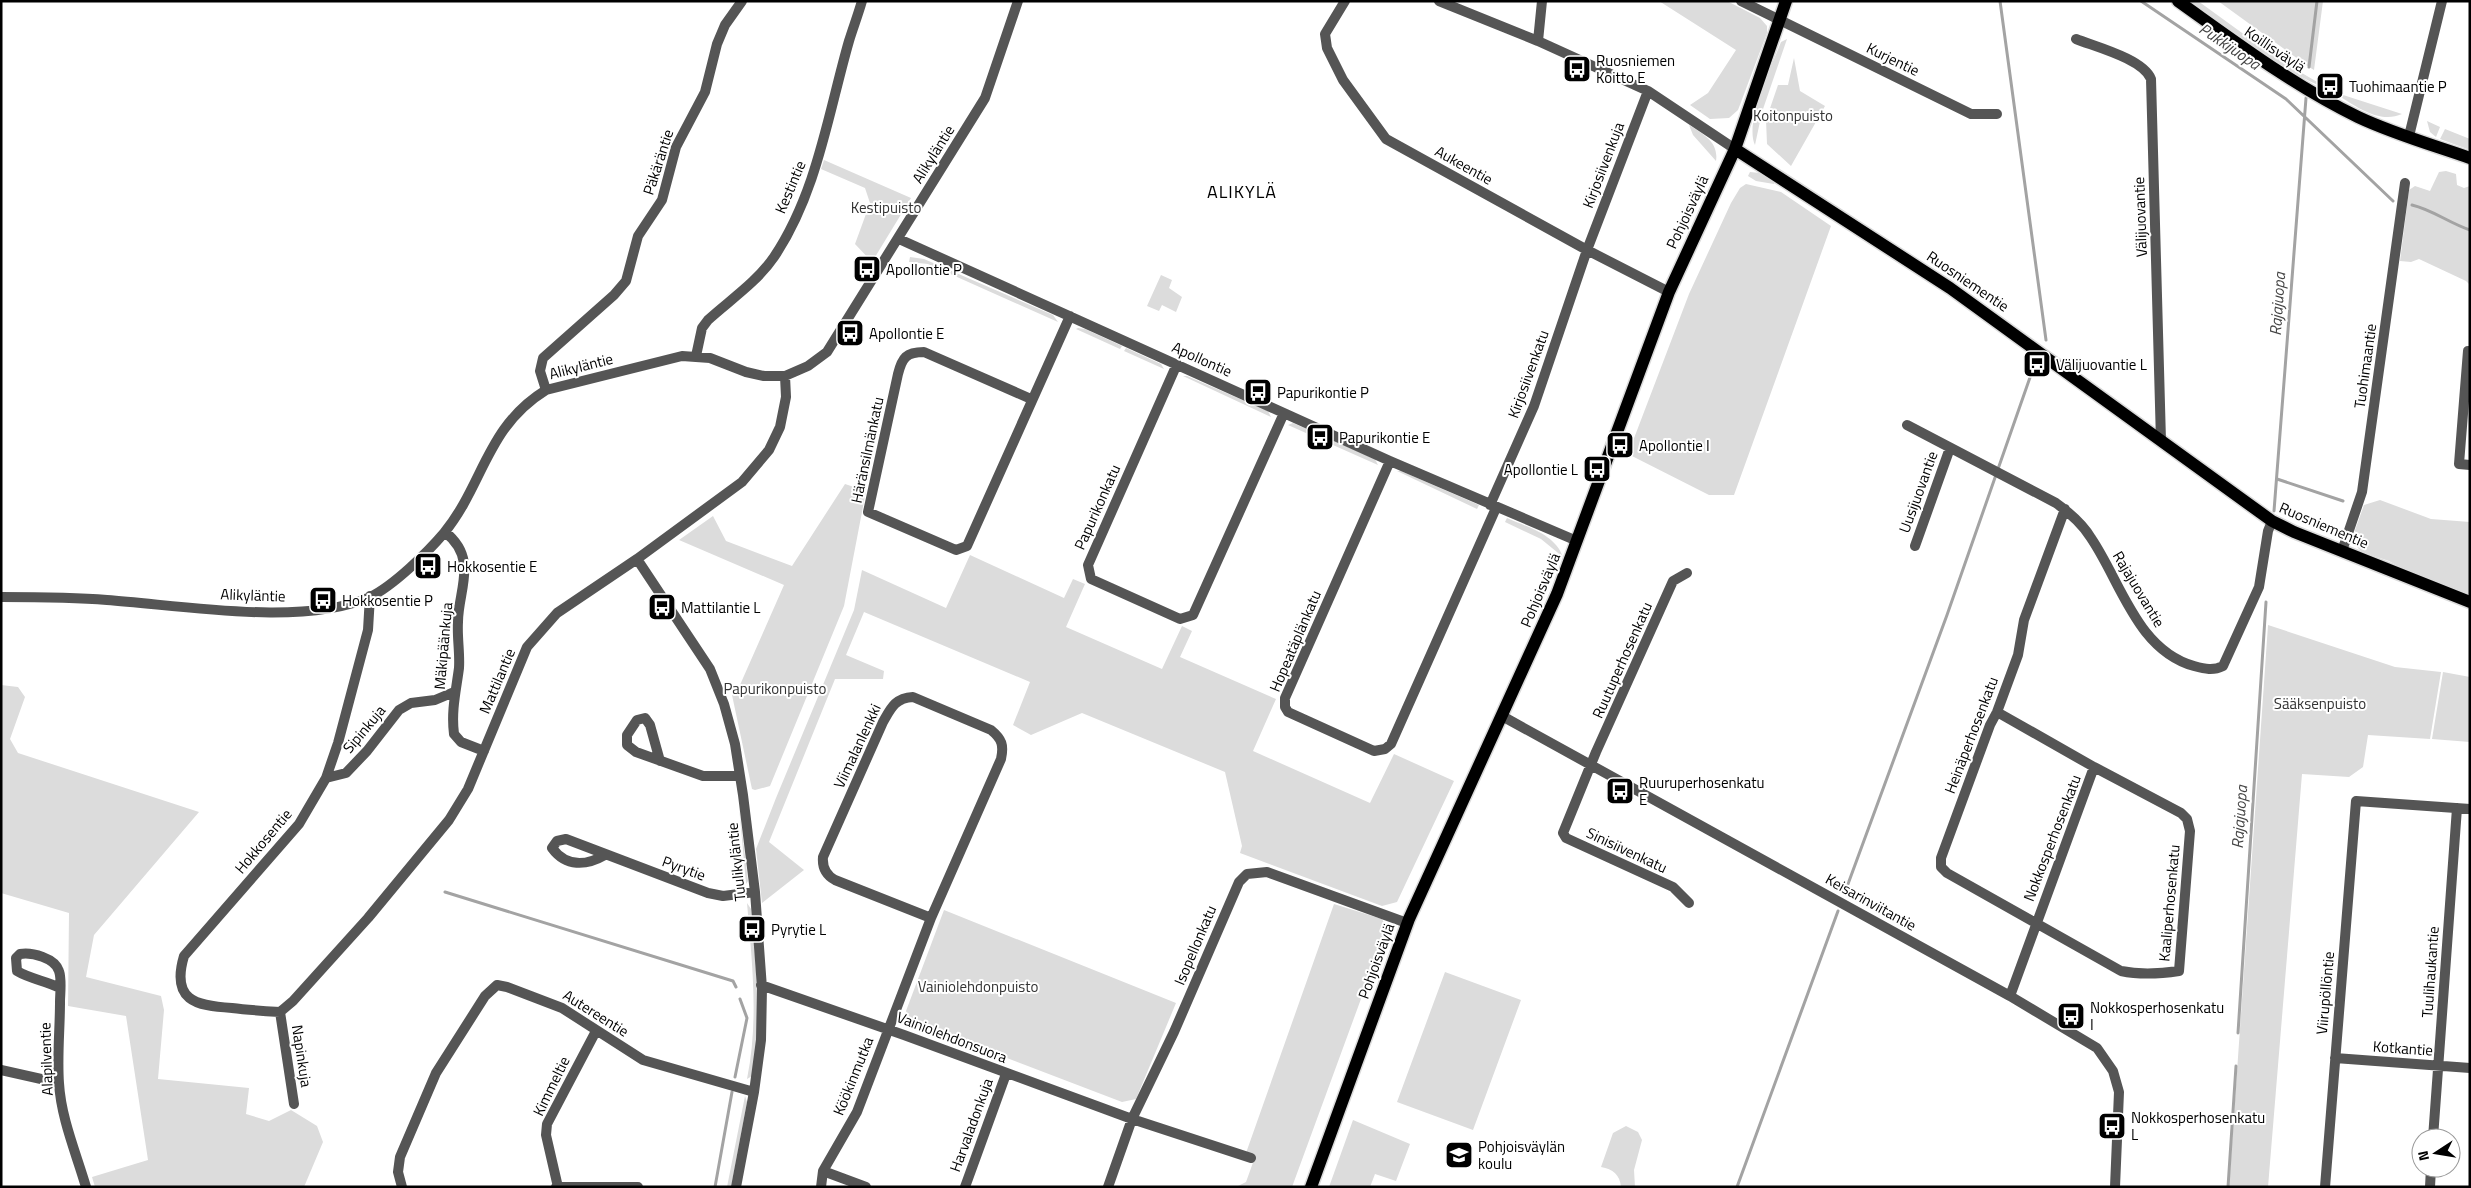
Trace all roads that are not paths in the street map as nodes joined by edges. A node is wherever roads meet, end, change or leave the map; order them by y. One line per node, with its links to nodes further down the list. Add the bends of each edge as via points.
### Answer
1 (742, 1): 28 (street, Päkäräntie, via 716,44 705,92 676,147 662,200 638,236 626,281 543,358 540,371)
2 (862, 1): 25 (street, Kestintie, via 818,160 796,216 774,257 702,328)
3 (1018, 1): 20 (street, Alikyläntie, via 985,98)
4 (1345, 1): 21 (street, Aukeentie, via 1325,34 1327,48 1343,80 1386,139)
5 (1439, 1): 13 (street, Ruosniementie)
6 (1542, 1): 13 (street)
7 (1741, 1): 11 (street, Kurjentie)
8 (1786, 1): 11 (main road, Pohjoisväylä)
9 (2178, 1): 16 (main road, Koillisväylä, via 2290,80 2360,118)
10 (2442, 1): 16 (street)
11 (1779, 19): 15 (street, Kurjentie, via 1971,114); 17 (main road, Pohjoisväylä)
12 (2076, 39): 32 (street, Välijuovantie, via 2124,57 2148,72 2151,79)
13 (1538, 41): 14 (street, Ruosniementie)
14 (1648, 91): 17 (street, Ruosniementie); 21 (street, Kirjosiivenkuja)
15 (1997, 114)
16 (2410, 136): 18 (main road, Koillisväylä)
17 (1735, 149): 22 (main road, Pohjoisväylä); 32 (main road, Ruosniementie, via 1957,293)
18 (2470, 158)
19 (2405, 183): 42 (street, Tuohimaantie, via 2362,492)
20 (899, 239): 23 (street, Apollontie); 27 (street, Alikyläntie, via 827,352 808,366)
21 (1587, 250): 22 (street, Aukeentie); 36 (street, Kirjosiivenkatu, via 1534,406)
22 (1669, 292): 40 (main road, Pohjoisväylä)
23 (1070, 316): 26 (street, Apollontie); 29 (street, Häränsilmänkatu)
24 (2470, 351): 35 (street, via 2459,464)
25 (696, 356): 27 (street, Alikyläntie, via 746,372); 28 (street, Alikyläntie, via 682,356)
26 (1177, 364): 30 (street, Apollontie); 30 (street, Papurikonkatu, via 1088,565 1091,579 1180,619 1193,615)
27 (785, 376): 43 (street, Mattilantie, via 784,412 769,450 742,482)
28 (546, 390): 39 (street, Alikyläntie, via 515,414 498,437 460,511)
29 (1031, 399): 29 (street, Häränsilmänkatu, via 967,546 956,550 868,512 904,357 912,352 924,352)
30 (1284, 413): 34 (street, Apollontie)
31 (1907, 425): 33 (street, Rajajuovantie)
32 (2161, 441): 38 (main road, Ruosniementie)
33 (1950, 448): 37 (street, Rajajuovantie); 41 (street, Uusijuovantie)
34 (1390, 461): 36 (street, Apollontie); 36 (street, Hopeatäplänkatu, via 1285,698 1284,707 1288,712 1374,751 1391,744)
35 (2470, 465)
36 (1493, 507): 40 (street, Apollontie)
37 (2065, 509): 38 (street, Rajajuovantie, via 2092,538 2150,638 2164,652 2189,664 2214,670 2223,666 2259,587); 49 (street, Heinäperhosenkatu, via 2024,620 2018,655)
38 (2272, 521): 42 (main road, Ruosniementie)
39 (444, 532): 45 (street, Alikyläntie, via 418,561); 48 (street, Mäkipäänkuja, via 463,558 464,586 458,620 459,668)
40 (1576, 541): 50 (main road, Pohjoisväylä, via 1557,594)
41 (1915, 546)
42 (2342, 551): 47 (main road, Ruosniementie)
43 (637, 559): 51 (street, Mattilantie, via 558,613 527,647); 55 (street, Tuulikyläntie, via 710,669 724,704)
44 (1687, 573): 53 (street, Ruutuperhosenkatu, via 1673,582)
45 (370, 596): 46 (street, Alikyläntie, via 331,608 299,612); 56 (street, Hokkosentie, via 368,630)
46 (1, 597)
47 (2470, 602)
48 (454, 692): 51 (street, Mäkipäänkuja, via 454,734 461,742); 56 (street, Sipinkuja, via 435,700 411,703 399,710 346,773)
49 (1997, 712): 54 (street, Nokkosperhosenkatu); 64 (street, Heinäperhosenkatu, via 1941,858 1941,867)
50 (1502, 716): 53 (street, Keisarinviitantie); 63 (main road, Pohjoisväylä)
51 (484, 751): 68 (street, Mattilantie, via 468,789 449,820 368,918)
52 (660, 761): 55 (street, via 703,776)
53 (1592, 765): 61 (street, Sinisiivenkatu, via 1567,819 1563,832 1566,838 1673,887); 67 (street, Keisarinviitantie)
54 (2094, 767): 64 (street, Nokkosperhosenkatu); 64 (street, Kaaliperhosenkatu, via 2181,812 2187,819 2190,830 2179,971 2151,974 2121,970)
55 (740, 776): 60 (street, Tuulikyläntie)
56 (326, 778): 68 (street, Hokkosentie, via 299,824 184,956 179,973 182,990 192,1002 208,1007)
57 (2457, 808): 58 (street); 71 (street, Viirupöllöntie, via 2356,801); 72 (street, Tuulihaukantie)
58 (2470, 809)
59 (605, 855): 60 (street, Pyrytie, via 708,893 723,896)
60 (755, 892): 65 (street, Tuulikyläntie)
61 (1689, 903)
62 (931, 918): 62 (street, Viimalanlenkki, via 1004,746 991,730 913,697 895,702 883,722 822,864 829,877 835,880); 69 (street, Viimalanlenkki)
63 (1408, 923): 79 (street, Isopellonkatu, via 1267,872 1247,874 1238,882 1174,1032); 92 (main road, Pohjoisväylä)
64 (2036, 924): 67 (street, Nokkosperhosenkatu)
65 (761, 985): 69 (street, Vainiolehdonsuora); 77 (street, Tuulikyläntie, via 761,1040)
66 (60, 988): 66 (street, Alapilventie, via 59,972 48,959 24,953 16,958 18,971 22,974); 76 (street, Alapilventie)
67 (2010, 996): 93 (street, Keisarinviitantie, via 2097,1048 2113,1070 2119,1092)
68 (280, 1012): 78 (street, Napinkuja)
69 (887, 1029): 75 (street, Vainiolehdonsuora); 82 (street, Köökinmutka, via 857,1112)
70 (596, 1031): 77 (street, Autereentie, via 643,1060); 84 (street, Autereentie, via 549,1002 497,985 484,996 436,1074 400,1157 398,1172); 85 (street, Kimmeltie, via 547,1124 546,1135)
71 (2335, 1058): 72 (street, Kotkantie); 94 (street, Viirupöllöntie)
72 (2438, 1066): 73 (street, Kotkantie); 80 (street, Tuulihaukantie)
73 (2470, 1068)
74 (1, 1070): 76 (street)
75 (1006, 1074): 79 (street, Vainiolehdonsuora); 90 (street, Harvaladonkuja)
76 (59, 1083): 83 (street, Alapilventie, via 64,1114)
77 (754, 1092): 87 (street, Tuulikyläntie)
78 (294, 1104)
79 (1132, 1119): 81 (street, Vainiolehdonsuora); 91 (street, Isopellonkatu)
80 (2434, 1128)
81 (1251, 1158)
82 (823, 1171): 88 (street, Köökinmutka); 89 (street)
83 (86, 1187)
84 (402, 1187)
85 (557, 1187): 86 (street)
86 (638, 1187)
87 (736, 1187)
88 (820, 1187)
89 (866, 1187)
90 (965, 1187)
91 (1108, 1187)
92 (1311, 1187)
93 (2115, 1187)
94 (2325, 1187)

